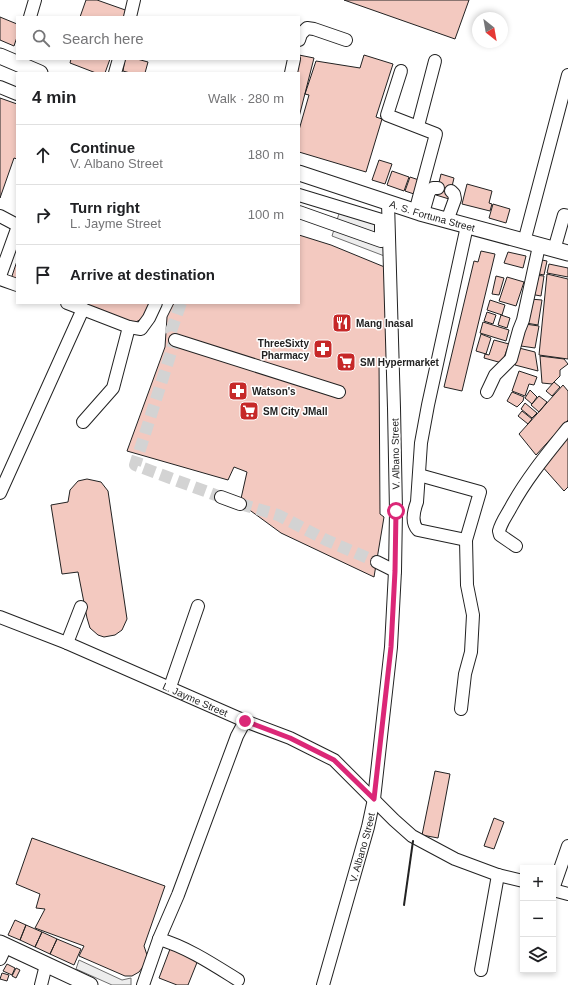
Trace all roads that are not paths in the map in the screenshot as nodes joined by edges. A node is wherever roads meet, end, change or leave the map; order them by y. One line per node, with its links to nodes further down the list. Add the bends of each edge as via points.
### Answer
1 (35, 0): 3 (street)
2 (134, 0): 4 (street)
3 (30, 16)
4 (130, 16)
5 (300, 34): 6 (street, via 307,28 314,28)
6 (346, 40)
7 (0, 56): 10 (main road)
8 (119, 60): 14 (street)
9 (294, 60): 15 (street)
10 (18, 61): 13 (main road)
11 (435, 61): 20 (street)
12 (401, 71): 20 (street, via 387,115)
13 (38, 72)
14 (115, 72)
15 (291, 72)
16 (568, 75): 18 (street)
17 (0, 88): 19 (street)
18 (566, 90): 35 (street)
19 (16, 94)
20 (418, 126): 27 (street, via 436,134)
21 (300, 173): 25 (main road, A. S. Fortuna Street)
22 (438, 188): 27 (street, via 433,188 429,192)
23 (451, 191): 31 (street, via 455,200)
24 (300, 195): 30 (street)
25 (384, 202): 27 (main road, A. S. Fortuna Street); 30 (street, V. Albano Street)
26 (300, 212): 30 (street, via 381,241)
27 (419, 213): 31 (main road, A. S. Fortuna Street)
28 (0, 216): 32 (street)
29 (568, 216): 36 (street, via 564,215)
30 (385, 221): 52 (street, V. Albano Street, via 394,408)
31 (447, 221): 33 (main road, A. S. Fortuna Street)
32 (16, 224)
33 (467, 226): 35 (main road, A. S. Fortuna Street); 48 (street, via 428,405 421,443)
34 (16, 232): 37 (street)
35 (531, 244): 36 (main road, A. S. Fortuna Street); 45 (street, via 523,320 511,359 495,375)
36 (561, 252)
37 (0, 277): 38 (street)
38 (16, 285)
39 (70, 304): 41 (street)
40 (156, 304): 42 (street, via 141,330)
41 (83, 309): 42 (street); 49 (street)
42 (129, 327): 46 (street, via 113,388)
43 (175, 340): 44 (street)
44 (339, 392)
45 (487, 392)
46 (83, 422)
47 (568, 428): 54 (street, via 534,470 500,526 500,535)
48 (419, 475): 52 (street, via 417,502); 53 (street, via 480,492)
49 (0, 493)
50 (221, 497): 51 (street)
51 (240, 504)
52 (403, 509): 53 (street, via 418,530); 56 (street, V. Albano Street)
53 (466, 540): 62 (street, via 467,586 473,615 471,652 465,674)
54 (516, 546)
55 (377, 562): 56 (street)
56 (395, 571): 64 (street, V. Albano Street, via 391,647)
57 (198, 606): 61 (street)
58 (81, 607): 60 (street)
59 (0, 618): 60 (street, L. Jayme Street)
60 (66, 643): 61 (street, L. Jayme Street)
61 (170, 687): 63 (street, L. Jayme Street)
62 (461, 709)
63 (245, 721): 64 (street, L. Jayme Street, via 290,738 334,760); 71 (street)
64 (374, 799): 66 (street, L. Jayme Street, via 412,836 456,859); 80 (street, V. Albano Street)
65 (568, 846): 68 (street)
66 (498, 875): 67 (street, L. Jayme Street); 74 (street)
67 (520, 881)
68 (556, 881)
69 (556, 891): 70 (street)
70 (568, 894)
71 (159, 939): 76 (street, via 213,964); 79 (street)
72 (2, 949): 73 (main road)
73 (46, 965): 75 (main road); 77 (street)
74 (481, 970)
75 (68, 980): 78 (main road)
76 (238, 980)
77 (41, 985)
78 (90, 985)
79 (143, 985)
80 (323, 985)

